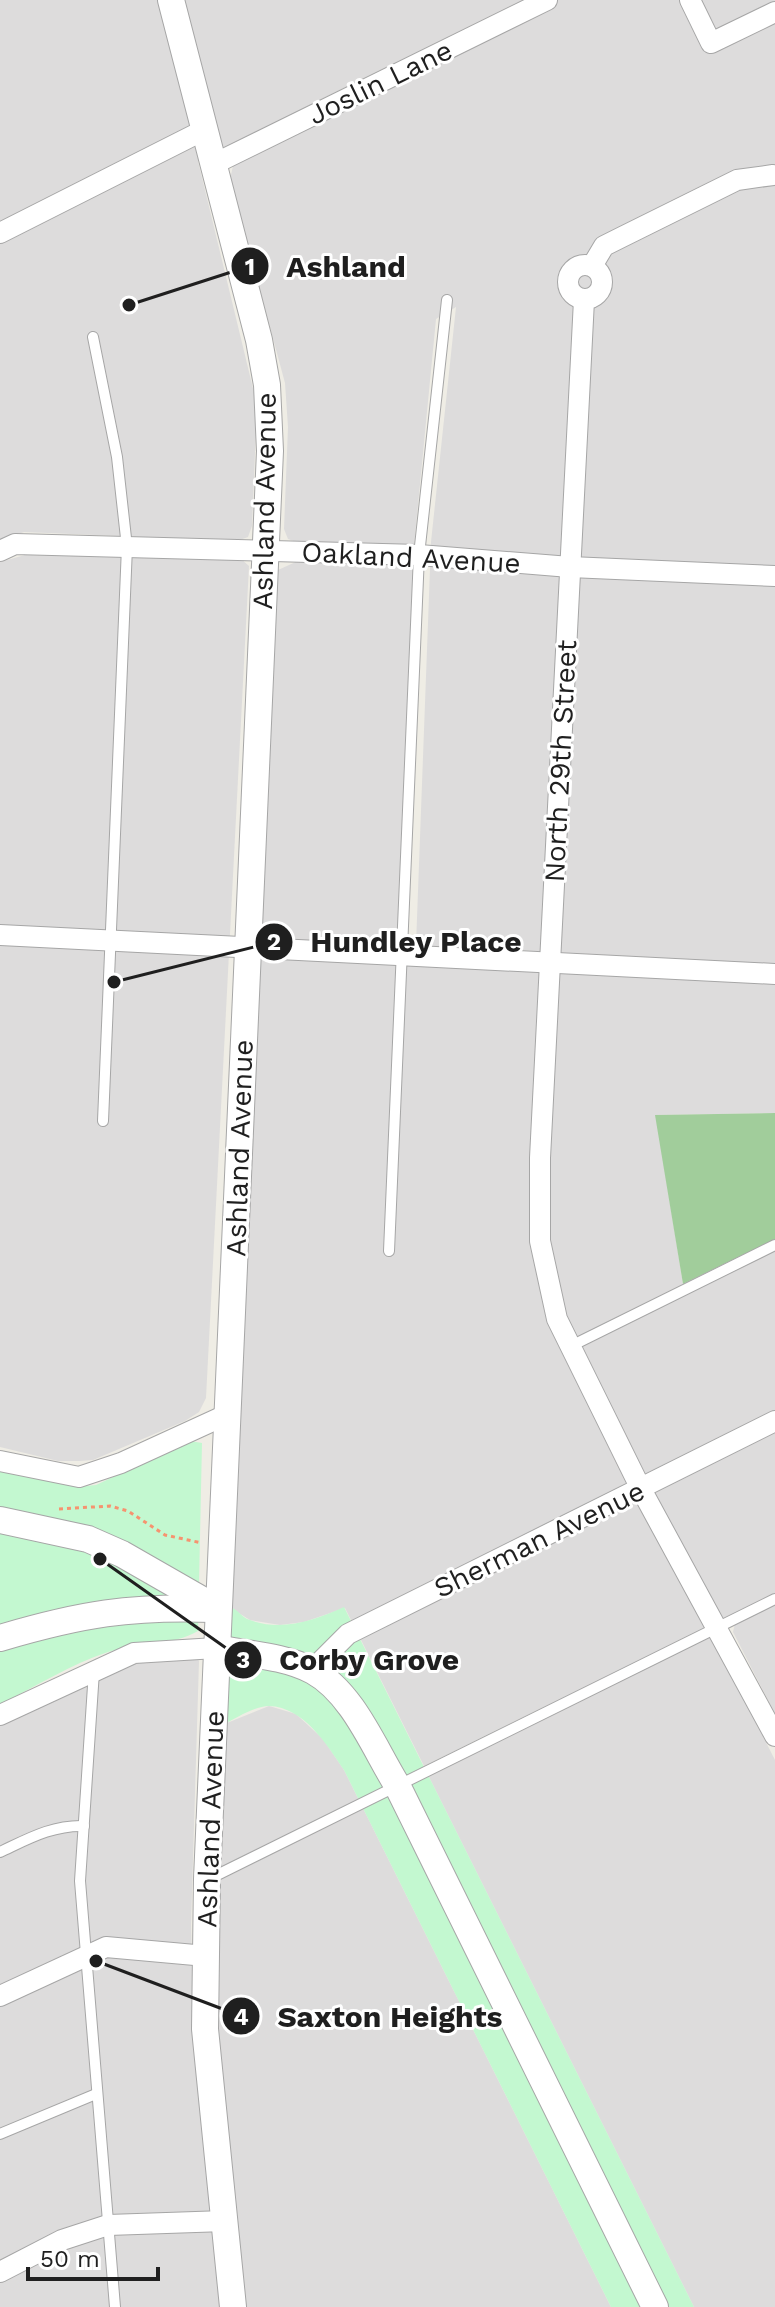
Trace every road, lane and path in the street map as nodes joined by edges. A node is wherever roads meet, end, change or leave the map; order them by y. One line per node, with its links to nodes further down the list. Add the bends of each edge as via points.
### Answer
1 (171, 0): 5 (street, Ashland Avenue)
2 (547, 0): 6 (street, Joslin Lane)
3 (690, 0): 4 (street, via 711,43)
4 (775, 12)
5 (204, 130): 6 (street, Ashland Avenue); 8 (street)
6 (214, 164): 12 (street, Ashland Avenue, via 267,385)
7 (773, 175): 15 (street, North 29th Street, via 737,180 604,246 592,266 603,283 597,295 584,300)
8 (0, 233)
9 (447, 300): 14 (lane)
10 (93, 337): 11 (lane, via 117,457)
11 (127, 547): 12 (street, Oakland Avenue); 13 (street, Oakland Avenue, via 15,544); 18 (lane)
12 (266, 549): 14 (street, Oakland Avenue); 19 (street, Ashland Avenue)
13 (0, 551)
14 (419, 555): 15 (street, Oakland Avenue); 20 (lane)
15 (570, 567): 16 (street, Oakland Avenue); 21 (street, North 29th Street)
16 (775, 576)
17 (0, 935): 18 (street)
18 (112, 940): 19 (street); 23 (lane)
19 (246, 948): 20 (street); 27 (street, Ashland Avenue)
20 (404, 954): 21 (street); 25 (lane)
21 (550, 962): 22 (street); 26 (street, North 29th Street, via 540,1241 546,1281)
22 (775, 974)
23 (103, 1121)
24 (775, 1245): 26 (lane)
25 (389, 1251)
26 (569, 1347): 30 (street, North 29th Street)
27 (228, 1414): 29 (street, via 79,1477); 33 (street, Ashland Avenue)
28 (775, 1421): 30 (street, Sherman Avenue)
29 (0, 1461)
30 (641, 1489): 36 (street, North 29th Street); 40 (street, Sherman Avenue, via 348,1634)
31 (49, 1509): 33 (path, via 110,1506 165,1535)
32 (0, 1520): 35 (street, via 88,1539)
33 (222, 1545): 35 (street, Ashland Avenue)
34 (775, 1599): 36 (lane)
35 (218, 1609): 37 (street, via 130,1608); 38 (street, Ashland Avenue)
36 (717, 1625): 42 (street, North 29th Street); 43 (lane)
37 (0, 1638)
38 (216, 1648): 39 (street, via 134,1653); 40 (street); 46 (street, Ashland Avenue)
39 (94, 1669): 41 (street); 44 (lane)
40 (312, 1670): 43 (street, via 335,1688)
41 (0, 1715)
42 (772, 1723)
43 (397, 1785): 46 (lane); 57 (street)
44 (84, 1826): 45 (lane, via 62,1825); 47 (lane)
45 (0, 1852)
46 (207, 1879): 48 (street, Ashland Avenue)
47 (84, 1954): 48 (street, via 106,1947); 49 (street); 50 (lane)
48 (206, 1956): 52 (street, Ashland Avenue, via 205,2029)
49 (0, 1996)
50 (96, 2094): 51 (lane); 53 (lane)
51 (0, 2134)
52 (225, 2221): 53 (street); 56 (street, Ashland Avenue)
53 (108, 2225): 54 (street, via 62,2240); 55 (lane)
54 (0, 2272)
55 (115, 2307)
56 (233, 2307)
57 (655, 2307)

